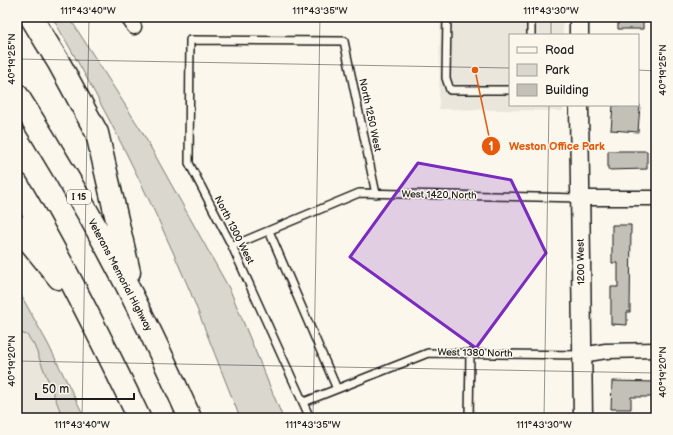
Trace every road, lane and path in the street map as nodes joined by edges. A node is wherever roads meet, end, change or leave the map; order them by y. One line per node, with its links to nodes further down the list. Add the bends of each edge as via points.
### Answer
1 (31, 17): 18 (highway, via 97,132)
2 (447, 17): 8 (lane, via 446,78 450,90)
3 (531, 17): 5 (lane)
4 (579, 17): 6 (street)
5 (531, 34)
6 (579, 34)
7 (190, 40): 12 (lane, North 1250 West, via 344,41); 17 (lane, North 1300 West, via 189,163)
8 (509, 90)
9 (17, 95): 18 (highway, Veterans Memorial Highway / I 15, via 64,170)
10 (579, 106): 13 (street, 1200 West)
11 (17, 184): 19 (highway, via 46,232)
12 (376, 194): 13 (lane, West 1420 North); 16 (lane, West 1420 North, via 359,193)
13 (580, 198): 14 (street, West 1420 North); 22 (street, 1200 West)
14 (656, 198)
15 (17, 226): 19 (highway)
16 (268, 231): 17 (lane, West 1420 North); 23 (lane)
17 (232, 246): 24 (lane, North 1300 West)
18 (136, 302): 26 (highway, Veterans Memorial Highway / I 15)
19 (91, 318): 25 (highway)
20 (656, 350): 22 (street, West 1380 North, via 606,351)
21 (470, 353): 22 (lane, West 1380 North); 23 (lane, West 1380 North, via 428,353); 28 (lane)
22 (582, 355): 29 (street, 1200 West)
23 (337, 389): 24 (lane, West 1380 North)
24 (304, 402): 27 (lane, North 1300 West)
25 (139, 418)
26 (190, 418)
27 (310, 418)
28 (469, 418)
29 (583, 418)

